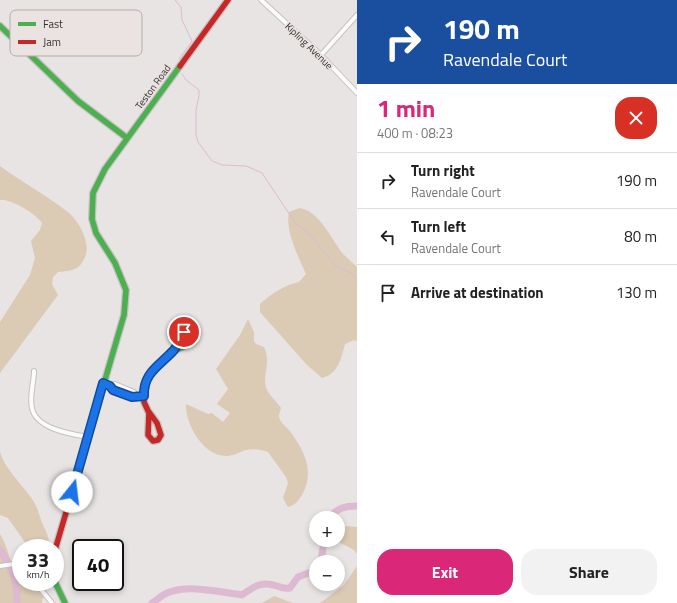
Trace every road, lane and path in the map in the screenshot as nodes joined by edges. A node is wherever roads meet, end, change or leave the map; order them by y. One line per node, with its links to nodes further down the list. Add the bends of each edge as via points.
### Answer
1 (228, 0): 9 (street, Teston Road)
2 (261, 0): 6 (street, Kipling Avenue)
3 (357, 15): 6 (street)
4 (0, 26): 5 (street)
5 (10, 36)
6 (321, 55): 8 (street, Kipling Avenue)
7 (31, 56): 9 (street, via 78,101)
8 (357, 93)
9 (127, 138): 12 (street, Teston Road, via 102,174 91,204 96,233 115,263 126,290 124,315)
10 (175, 350): 13 (street, via 150,372)
11 (34, 371): 15 (street, via 31,398 33,414 49,426)
12 (103, 383): 13 (street, via 132,397); 15 (street, Teston Road)
13 (144, 396): 14 (street, via 145,406)
14 (149, 412): 14 (street, via 147,432 153,441 158,440 161,435)
15 (88, 437): 16 (street, Teston Road)
16 (58, 539)
17 (12, 562): 18 (street)
18 (0, 566)
19 (42, 591): 21 (street)
20 (59, 591): 22 (street)
21 (52, 603)
22 (65, 603)

